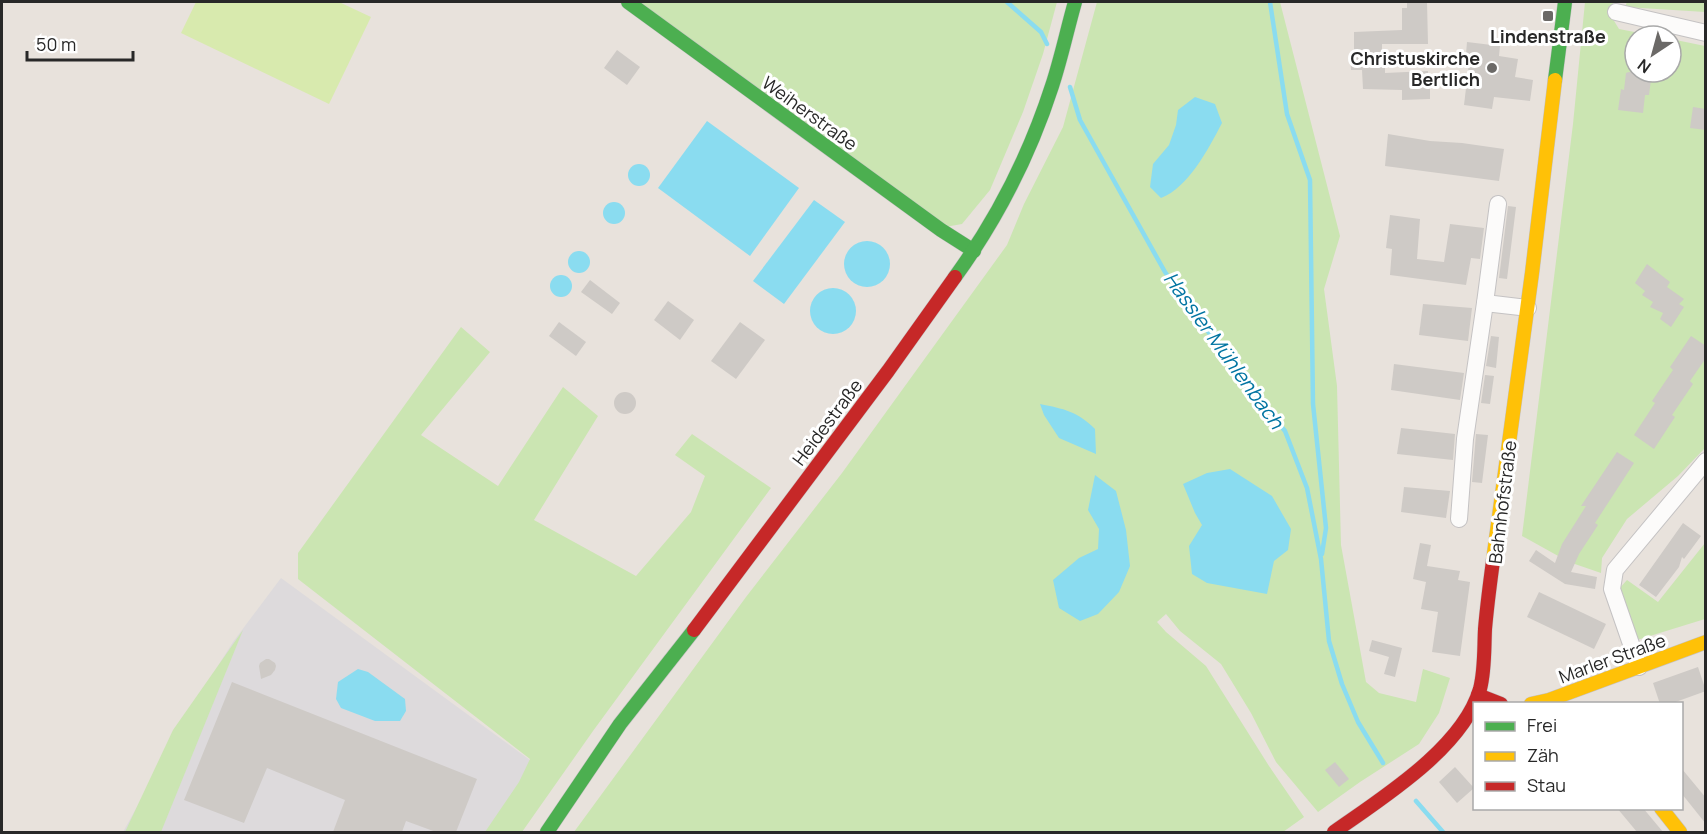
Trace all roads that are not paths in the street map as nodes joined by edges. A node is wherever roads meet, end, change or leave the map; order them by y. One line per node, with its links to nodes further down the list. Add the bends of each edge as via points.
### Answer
1 (628, 2): 7 (main road, Weiherstraße)
2 (1075, 2): 7 (main road, Heidestraße, via 1052,86 1022,164)
3 (1565, 2): 9 (main road, Bahnhofstraße)
4 (1616, 12): 5 (street)
5 (1706, 33)
6 (1498, 204): 8 (street)
7 (974, 251): 20 (main road, Heidestraße, via 888,371 620,724)
8 (1485, 303): 9 (street); 11 (street, via 1465,439)
9 (1528, 309): 14 (main road, Bahnhofstraße)
10 (1706, 460): 13 (street, via 1615,570 1612,589)
11 (1459, 519)
12 (1706, 642): 13 (main road, Marler Straße)
13 (1639, 668): 17 (main road, Marler Straße)
14 (1478, 695): 15 (main road); 16 (main road)
15 (1474, 702)
16 (1496, 702)
17 (1551, 702)
18 (1473, 705): 21 (main road, via 1418,771)
19 (1663, 810): 22 (main road)
20 (547, 832)
21 (1334, 832)
22 (1680, 832)

